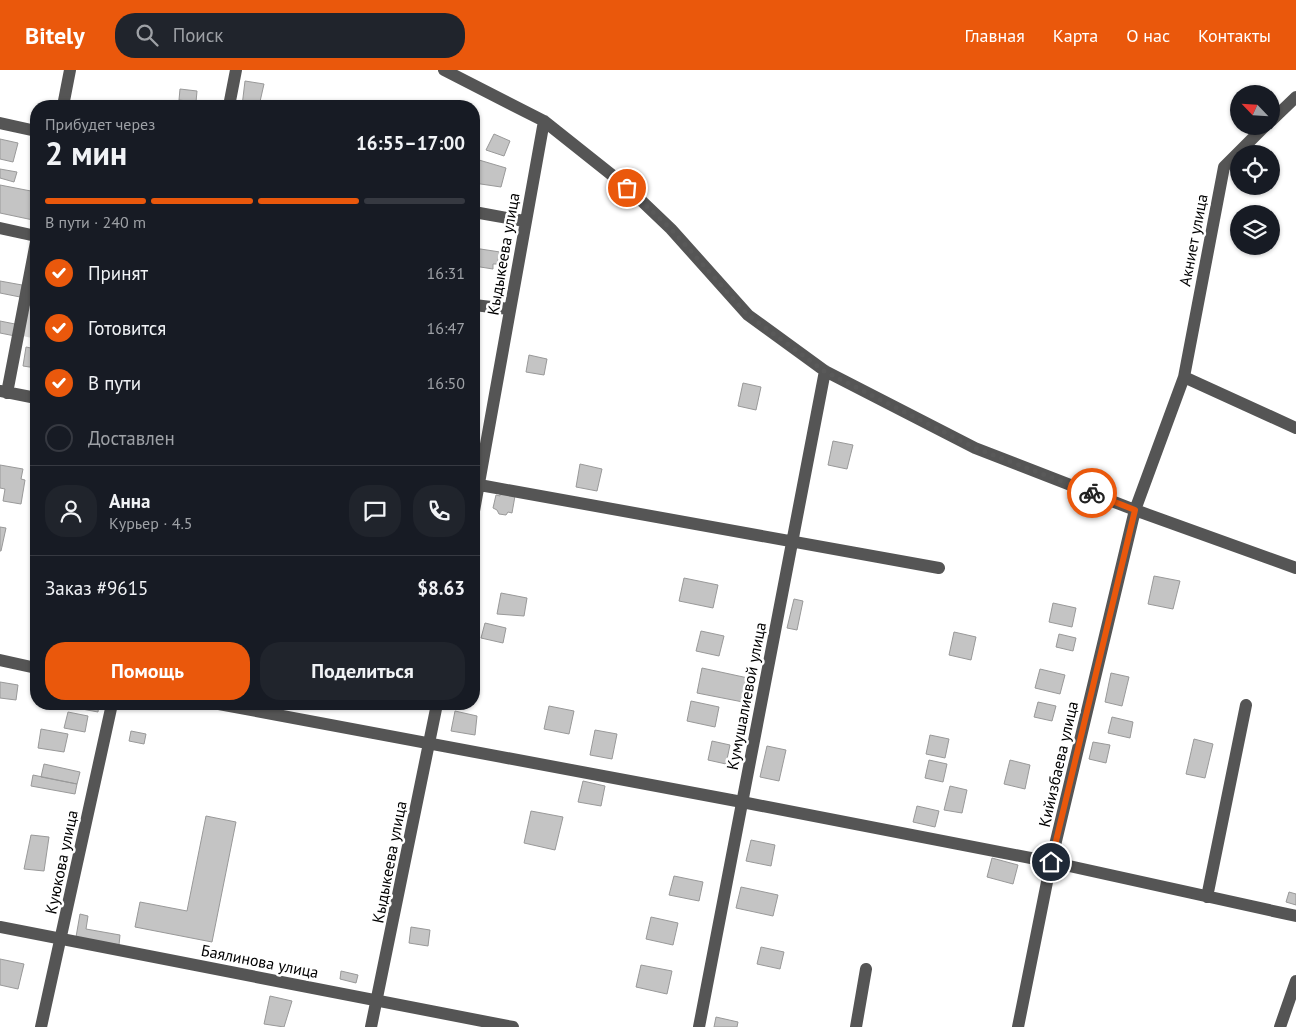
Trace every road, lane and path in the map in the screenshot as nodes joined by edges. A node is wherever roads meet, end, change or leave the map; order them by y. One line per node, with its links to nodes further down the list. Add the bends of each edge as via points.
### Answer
1 (70, 70): 5 (street)
2 (236, 70): 6 (street)
3 (444, 70): 8 (street)
4 (1296, 97): 7 (street)
5 (64, 100)
6 (230, 100)
7 (1280, 112)
8 (544, 121): 13 (street, Кыдыкеева улица); 19 (street, via 640,199 748,315)
9 (0, 123): 10 (street)
10 (30, 130)
11 (1256, 135): 20 (street, Акниет улица, via 1224,166)
12 (480, 213): 13 (street)
13 (524, 222): 18 (street, Кыдыкеева улица)
14 (0, 228): 15 (street)
15 (30, 235)
16 (30, 270): 21 (street)
17 (480, 306): 18 (street)
18 (509, 309): 24 (street, Кыдыкеева улица)
19 (824, 371): 26 (street, via 975,448); 27 (street, Кумушалиевой улица)
20 (1184, 377): 23 (street); 26 (street, Акниет улица)
21 (4, 392): 22 (street)
22 (30, 397)
23 (1296, 428)
24 (480, 464)
25 (480, 486): 27 (street)
26 (1135, 510): 29 (street); 38 (street, Кийизбаева улица)
27 (791, 542): 28 (street); 37 (street, Кумушалиевой улица)
28 (939, 568)
29 (1296, 568)
30 (0, 660): 31 (street)
31 (30, 667)
32 (1246, 705): 39 (street)
33 (111, 710): 42 (street, Куюкова улица)
34 (273, 710): 36 (street)
35 (436, 710): 36 (street, Кыдыкеева улица)
36 (430, 743): 37 (street); 45 (street, Кыдыкеева улица)
37 (742, 802): 38 (street); 49 (street, Кумушалиевой улица)
38 (1051, 862): 39 (street); 51 (street, Кийизбаева улица)
39 (1207, 897): 40 (street)
40 (1296, 916)
41 (0, 928): 42 (street, Баялинова улица)
42 (61, 939): 45 (street, Баялинова улица); 46 (street, Куюкова улица)
43 (866, 969): 50 (street)
44 (1296, 981): 52 (street)
45 (377, 1001): 47 (street, Кыдыкеева улица); 48 (street, Баялинова улица)
46 (41, 1027)
47 (371, 1027)
48 (513, 1027)
49 (699, 1027)
50 (856, 1027)
51 (1018, 1027)
52 (1280, 1027)

